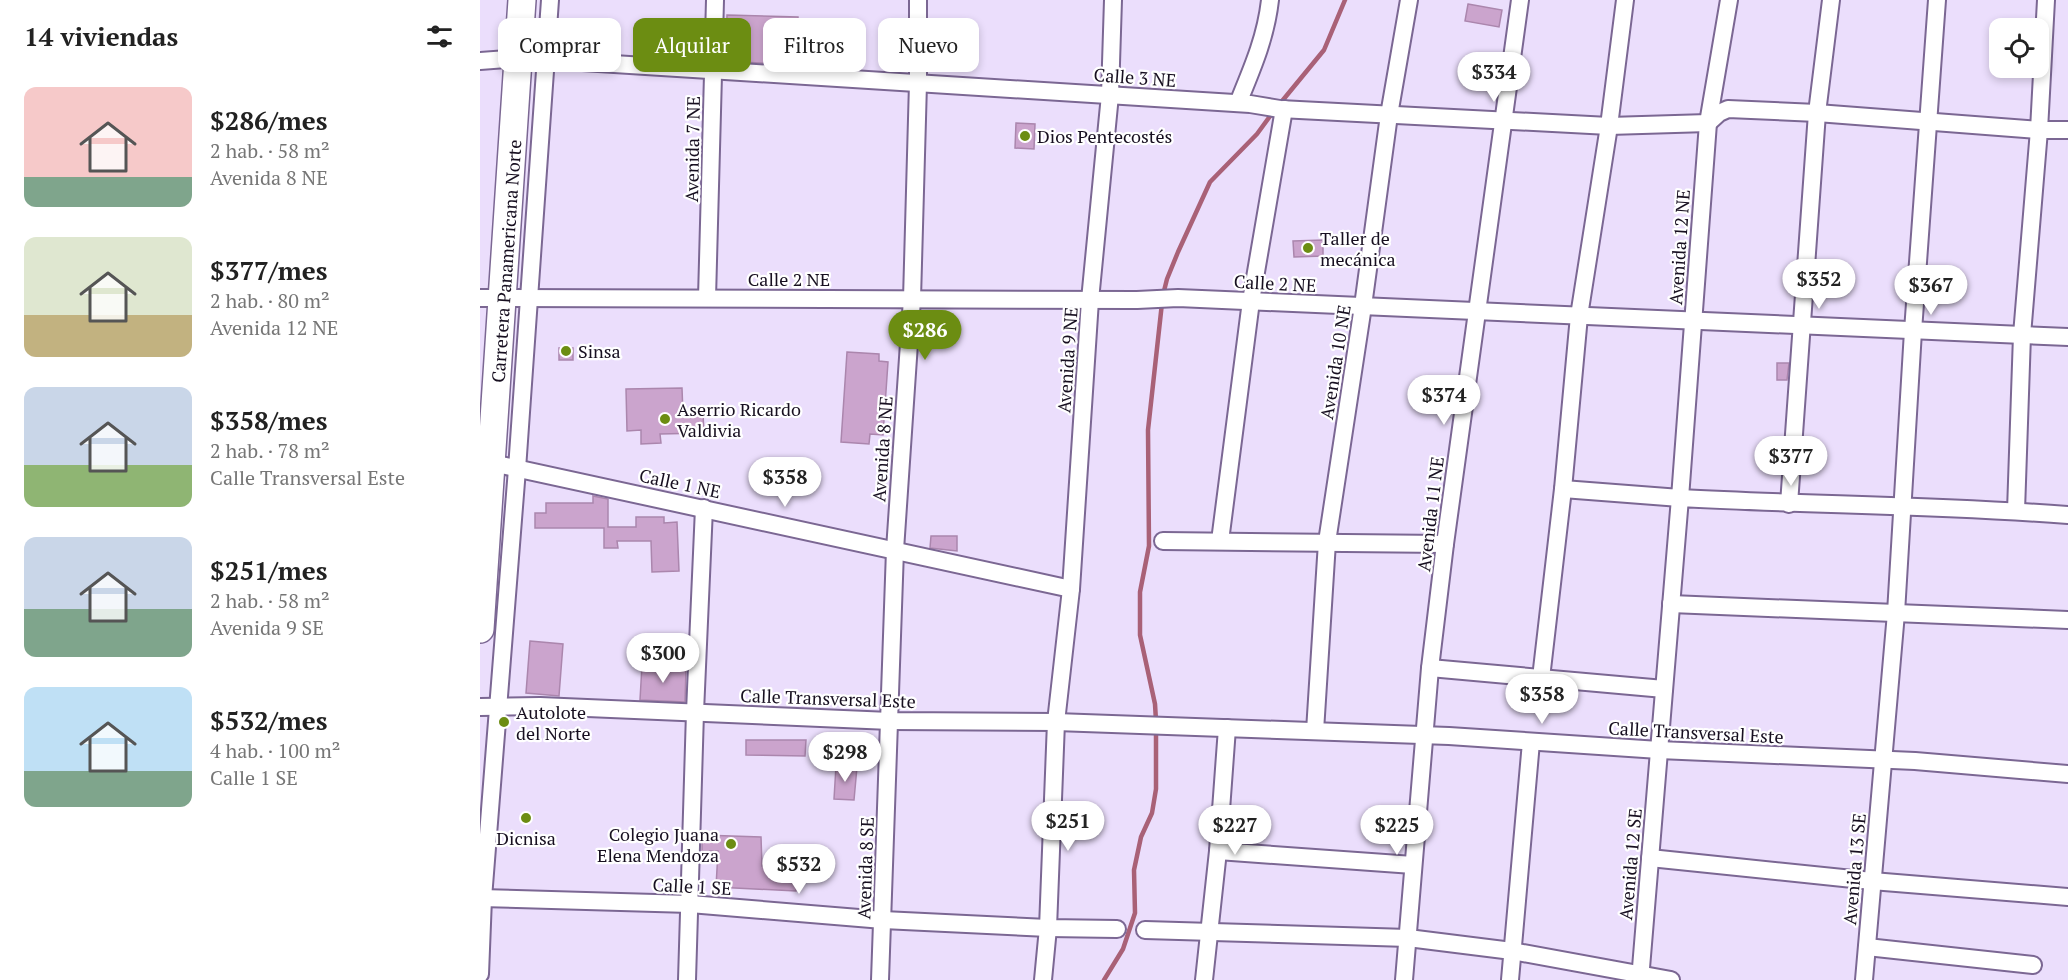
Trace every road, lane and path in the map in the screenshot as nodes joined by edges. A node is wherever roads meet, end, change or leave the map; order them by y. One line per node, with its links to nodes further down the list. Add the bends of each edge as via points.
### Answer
1 (522, 0): 14 (highway, Carretera Panamericana Norte)
2 (550, 0): 15 (street)
3 (715, 0): 16 (street, Avenida 7 NE)
4 (918, 0): 23 (street, Avenida 8 NE)
5 (1113, 0): 24 (street, Avenida 9 NE)
6 (1270, 0): 25 (street, via 1268,23)
7 (1410, 0): 28 (street, Avenida 10 NE)
8 (1520, 0): 29 (street)
9 (1625, 0): 32 (street)
10 (1729, 0): 30 (street, Avenida 12 NE)
11 (1832, 0): 27 (street)
12 (1937, 0): 31 (street, Avenida 13 SE)
13 (2046, 0): 33 (street)
14 (521, 18)
15 (549, 18)
16 (714, 18)
17 (498, 60): 18 (street, Calle 3 NE)
18 (480, 61)
19 (518, 72): 35 (highway, Carretera Panamericana Norte)
20 (544, 72): 35 (street)
21 (713, 72): 36 (street, Avenida 7 NE)
22 (745, 72): 23 (street, Calle 3 NE)
23 (918, 83): 24 (street, Calle 3 NE); 37 (street, Avenida 8 NE)
24 (1110, 95): 25 (street, Calle 3 NE); 38 (street, Avenida 9 NE)
25 (1244, 104): 26 (street, Calle 3 NE)
26 (1282, 109): 28 (street, Calle 3 NE); 39 (street)
27 (1817, 113): 30 (street, via 1728,109); 31 (street); 44 (street)
28 (1389, 115): 29 (street, Calle 3 NE); 40 (street, Avenida 10 NE)
29 (1504, 121): 32 (street, Calle 3 NE); 41 (street, Avenida 11 NE)
30 (1708, 123): 32 (street, Calle 3 NE); 43 (street, Avenida 12 NE)
31 (1929, 123): 33 (street); 45 (street, Avenida 13 SE)
32 (1609, 126): 42 (street)
33 (2039, 130): 34 (street); 46 (street)
34 (2068, 130)
35 (504, 298): 36 (street, Calle 2 NE); 48 (highway, Carretera Panamericana Norte)
36 (707, 298): 37 (street, Calle 2 NE)
37 (912, 299): 38 (street, Calle 2 NE); 60 (street, Avenida 8 NE)
38 (1090, 300): 39 (street, Calle 2 NE, via 1178,298); 61 (street, Avenida 9 NE)
39 (1251, 302): 40 (street, Calle 2 NE); 57 (street)
40 (1363, 306): 41 (street, Calle 2 NE); 58 (street, Avenida 10 NE)
41 (1477, 311): 42 (street, Calle 2 NE); 59 (street, Avenida 11 NE)
42 (1579, 316): 43 (street, Calle 2 NE); 49 (street)
43 (1693, 321): 44 (street, Calle 2 NE); 50 (street, Avenida 12 NE)
44 (1801, 326): 45 (street, Calle 2 NE); 51 (street)
45 (1913, 331): 46 (street, Calle 2 NE); 52 (street, Avenida 13 SE)
46 (2022, 335): 47 (street, Calle 2 NE); 54 (street)
47 (2068, 337)
48 (495, 475): 53 (street, Calle 1 NE); 65 (highway, Carretera Panamericana Norte); 70 (street)
49 (1563, 489): 50 (street); 67 (street)
50 (1680, 498): 51 (street); 62 (street, Avenida 12 NE)
51 (1789, 504): 52 (street)
52 (1902, 507): 54 (street); 63 (street, Avenida 13 SE)
53 (704, 508): 60 (street, Calle 1 NE); 71 (street)
54 (2016, 511): 55 (street)
55 (2068, 515)
56 (1162, 540): 57 (street)
57 (1220, 541): 58 (street)
58 (1328, 542): 59 (street); 75 (street, Avenida 10 NE)
59 (1445, 544): 66 (street, Avenida 11 NE)
60 (895, 550): 61 (street, Calle 1 NE); 72 (street, Avenida 8 NE)
61 (1071, 589): 73 (street, Avenida 9 NE)
62 (1671, 604): 63 (street); 68 (street, Avenida 12 NE)
63 (1896, 614): 64 (street); 79 (street, Avenida 13 SE)
64 (2068, 620)
65 (480, 629)
66 (1430, 668): 67 (street); 76 (street, Avenida 11 NE)
67 (1541, 678): 68 (street)
68 (1664, 689): 78 (street, Avenida 12 NE)
69 (480, 707): 70 (street, Calle Transversal Este)
70 (498, 707): 71 (street, Calle Transversal Este); 86 (street)
71 (695, 712): 72 (street, Calle Transversal Este); 87 (street)
72 (890, 721): 73 (street, Calle Transversal Este); 88 (street, Avenida 8 SE)
73 (1056, 722): 74 (street, Calle Transversal Este); 89 (street, Avenida 9 NE)
74 (1227, 728): 75 (street, Calle Transversal Este); 81 (street)
75 (1315, 731): 76 (street, Calle Transversal Este)
76 (1424, 735): 77 (street, Calle Transversal Este); 83 (street, Avenida 11 NE)
77 (1531, 742): 78 (street, Calle Transversal Este); 95 (street)
78 (1659, 750): 79 (street, Calle Transversal Este); 82 (street, Avenida 12 SE)
79 (1883, 761): 80 (street, Calle Transversal Este); 84 (street, Avenida 13 SE)
80 (2068, 774)
81 (1218, 851): 83 (street); 92 (street)
82 (1650, 858): 84 (street); 98 (street, Avenida 12 SE)
83 (1413, 865): 93 (street, Avenida 11 NE)
84 (1872, 881): 85 (street); 94 (street, Avenida 13 SE)
85 (2068, 897)
86 (481, 898): 87 (street, Calle 1 SE); 97 (street)
87 (690, 904): 88 (street, Calle 1 SE); 99 (street)
88 (883, 920): 89 (street, Calle 1 SE); 100 (street, Avenida 8 SE)
89 (1048, 928): 90 (street, Calle 1 SE); 101 (street, Avenida 9 NE)
90 (1117, 929)
91 (1144, 930): 92 (street)
92 (1210, 934): 93 (street); 102 (street)
93 (1408, 938): 95 (street); 103 (street, Avenida 11 NE)
94 (1867, 947): 96 (street); 106 (street, Avenida 13 SE)
95 (1512, 951): 98 (street); 104 (street)
96 (2033, 965)
97 (480, 974)
98 (1641, 977): 105 (street)
99 (687, 980)
100 (880, 980)
101 (1043, 980)
102 (1204, 980)
103 (1404, 980)
104 (1510, 980)
105 (1671, 980)
106 (1864, 980)

